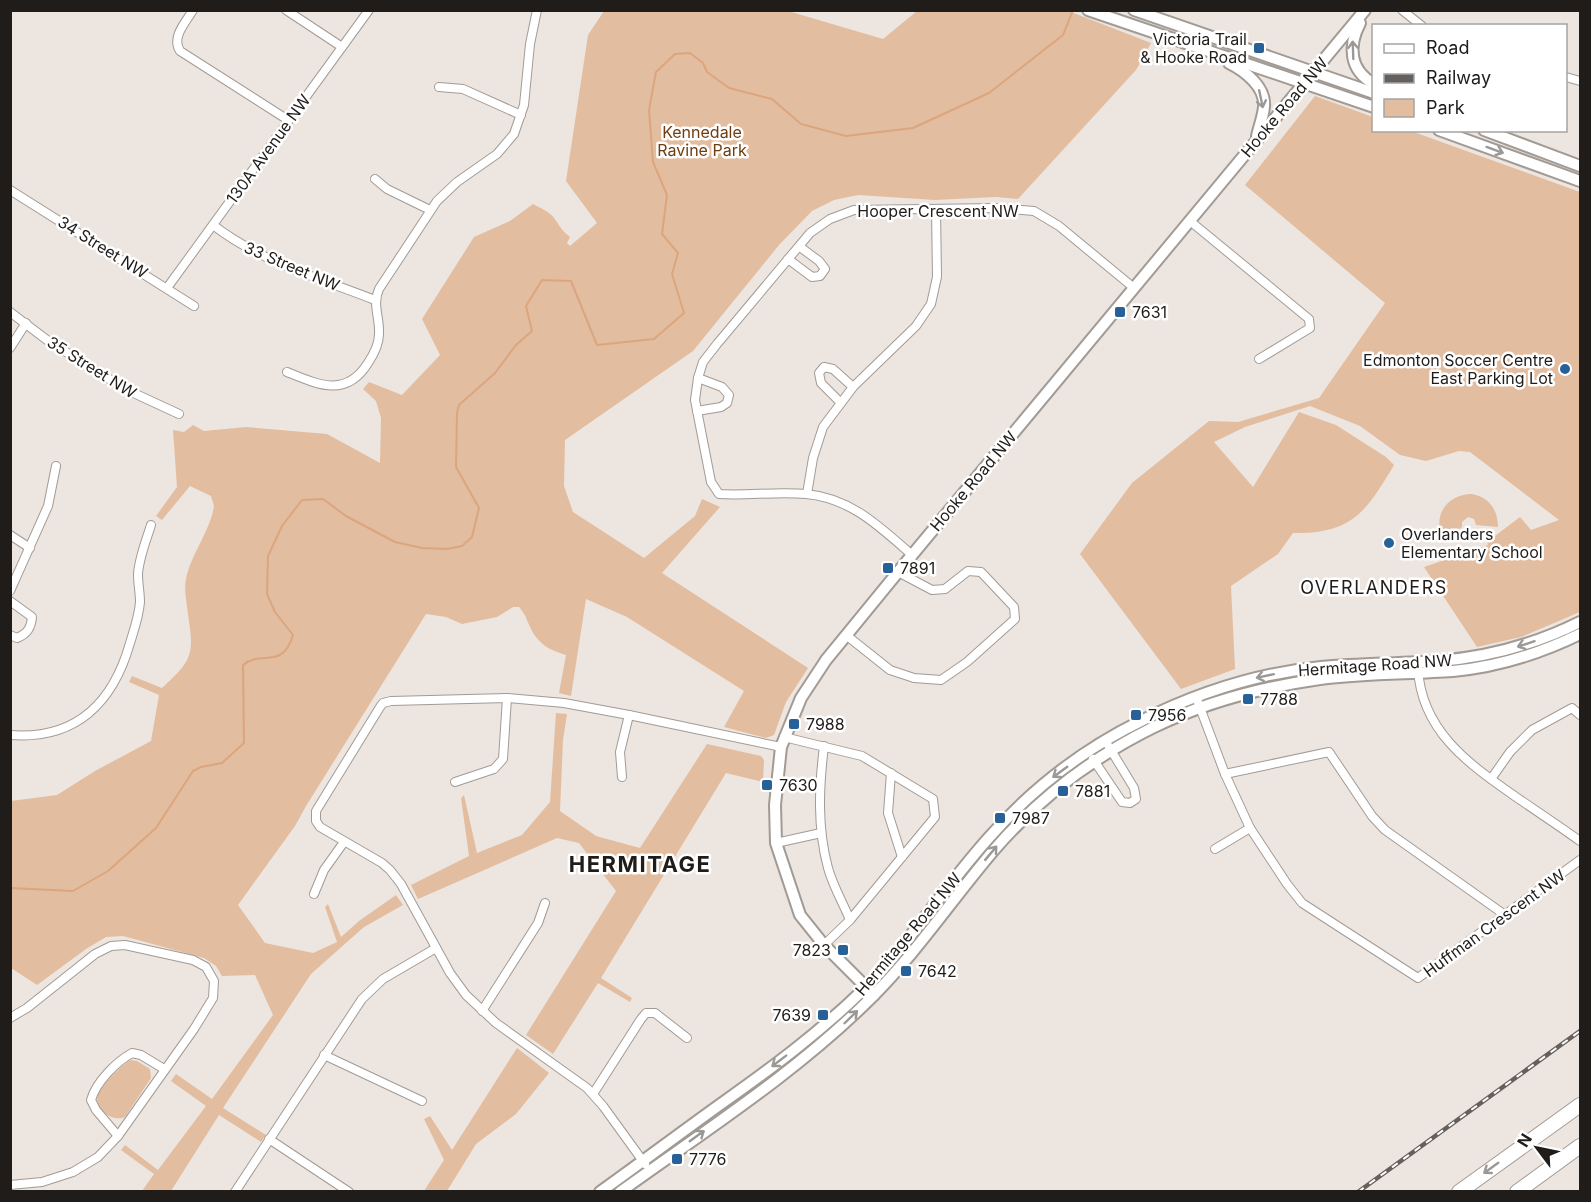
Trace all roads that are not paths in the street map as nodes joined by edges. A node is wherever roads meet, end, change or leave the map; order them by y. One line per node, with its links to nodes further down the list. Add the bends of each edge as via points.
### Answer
1 (193, 10): 19 (street, via 177,38 177,46 184,55)
2 (286, 10): 10 (street)
3 (369, 10): 10 (street, 130A Avenue NW)
4 (537, 10): 18 (street)
5 (1088, 10): 11 (street)
6 (1134, 10): 12 (street)
7 (1365, 10): 12 (street, Hooke Road NW); 13 (street, one-way to 7, via 1359,72 1352,54 1354,36)
8 (1402, 10): 9 (street)
9 (1420, 24)
10 (342, 47): 19 (street, 130A Avenue NW)
11 (1204, 50): 14 (street); 22 (street, one-way to 22, via 1249,76 1262,93 1264,106)
12 (1312, 72): 14 (street, Hooke Road NW); 16 (street)
13 (1372, 82)
14 (1303, 83): 17 (street); 22 (street, Hooke Road NW)
15 (439, 87): 18 (street, via 463,89)
16 (1372, 92)
17 (1372, 107)
18 (521, 115): 28 (street, via 504,148 457,182)
19 (288, 120): 30 (street, 130A Avenue NW)
20 (1445, 132): 25 (street, one-way to 25)
21 (1489, 132): 23 (street)
22 (1257, 139): 29 (street, Hooke Road NW)
23 (1581, 166)
24 (375, 179): 28 (street)
25 (1581, 181)
26 (10, 190): 33 (street, 34 Street NW)
27 (936, 209): 31 (street, Hooper Crescent NW, via 854,210 830,219 810,233); 34 (street, Hooper Crescent NW, via 1034,211 1059,226); 43 (street, via 937,277 931,304 916,326)
28 (430, 210): 35 (street)
29 (1190, 221): 34 (street, Hooke Road NW); 40 (street, via 1309,319 1310,328)
30 (213, 225): 33 (street, 130A Avenue NW); 35 (street, 33 Street NW, via 263,257)
31 (800, 247): 32 (street, Hooper Crescent NW); 32 (street, via 825,269 820,276 812,277)
32 (788, 259): 42 (street, Hooper Crescent NW, via 703,362)
33 (167, 288): 36 (street, 34 Street NW)
34 (1134, 288): 52 (street, Hooke Road NW)
35 (375, 300): 41 (street, via 379,340 357,378 345,385 326,384)
36 (194, 306)
37 (10, 312): 38 (street, 35 Street NW)
38 (26, 323): 39 (street); 46 (street, 35 Street NW, via 125,389)
39 (10, 348)
40 (1259, 359)
41 (287, 372)
42 (698, 378): 45 (street, Hooper Crescent NW); 45 (street, via 722,387 729,395 721,407)
43 (853, 387): 44 (street); 44 (street, via 833,369 824,367 819,374 821,383)
44 (840, 402): 48 (street, via 823,427)
45 (697, 411): 48 (street, Hooper Crescent NW, via 711,482 718,494)
46 (179, 414)
47 (56, 466): 51 (street, via 48,506)
48 (807, 494): 52 (street, Hooper Crescent NW, via 853,507)
49 (151, 525): 65 (street, via 138,574 140,603 117,680 85,716 59,732 28,737)
50 (10, 535): 51 (street)
51 (30, 548): 54 (street)
52 (912, 555): 53 (street, Hooke Road NW)
53 (898, 572): 58 (street, Hooke Road NW); 58 (street, via 932,590 945,589 968,571 981,572 1014,608 1015,620 941,680 914,678 890,669)
54 (10, 591)
55 (10, 601): 59 (street, via 32,617 32,625 25,635)
56 (1581, 622): 60 (street, Hermitage Road NW, one-way to 60, via 1498,652)
57 (1581, 634): 60 (street, Hermitage Road NW, via 1506,661 1455,670)
58 (846, 635): 66 (street, Hooke Road NW, via 801,698)
59 (10, 636)
60 (1418, 668): 62 (street, Hermitage Road NW, via 1357,664 1296,670 1244,681); 73 (street, via 1421,693 1438,728 1451,747)
61 (507, 698): 63 (street); 74 (street, via 503,759 494,769); 78 (street, via 383,704 316,811 317,824)
62 (1198, 703): 68 (street, Hermitage Road NW, via 1176,704 1136,723); 71 (street, Huffman Crescent NW)
63 (629, 715): 66 (street); 72 (street, via 620,752)
64 (1581, 715): 73 (street, via 1572,708 1532,730)
65 (10, 735)
66 (783, 742): 67 (street); 79 (street, Hooke Road NW, via 775,805)
67 (824, 746): 70 (street, via 862,756); 76 (street, via 819,788)
68 (1109, 747): 69 (street, Hermitage Road NW); 69 (street, via 1134,788 1136,799 1130,803 1122,802)
69 (1092, 757): 89 (street, Hermitage Road NW, one-way to 89, via 1047,781 995,831); 90 (street, Hermitage Road NW, one-way to 69, via 996,848)
70 (891, 773): 81 (street, via 888,813); 81 (street, via 933,798 935,817)
71 (1225, 774): 75 (street, Huffman Crescent NW); 85 (street, via 1329,753 1385,830)
72 (622, 777)
73 (1491, 780): 77 (street)
74 (455, 782)
75 (1250, 828): 80 (street); 85 (street, Huffman Crescent NW, via 1302,903 1418,978)
76 (820, 833): 79 (street); 86 (street, via 829,870)
77 (1581, 841)
78 (344, 842): 83 (street, via 324,870); 88 (street, via 394,874)
79 (776, 843): 87 (street, Hooke Road NW, via 800,915)
80 (1215, 849)
81 (902, 857): 86 (street)
82 (1581, 860): 85 (street, Huffman Crescent NW)
83 (314, 894)
84 (545, 903): 91 (street, via 538,923)
85 (1504, 915)
86 (850, 920): 87 (street)
87 (824, 945): 89 (street, Hooke Road NW)
88 (436, 948): 91 (street, via 459,987); 94 (street, via 375,986)
89 (866, 987): 90 (street, Hooke Road NW); 102 (street, Hermitage Road NW, one-way to 102, via 819,1030)
90 (874, 995): 102 (street, Hermitage Road NW, one-way to 90, via 796,1065)
91 (483, 1011): 96 (street)
92 (10, 1018): 95 (street, via 105,948 125,945 193,960 212,975 213,998)
93 (687, 1038): 96 (street, via 655,1013 646,1013)
94 (324, 1056): 97 (street); 100 (street)
95 (164, 1069): 99 (street); 99 (street, via 132,1053 122,1058 94,1090 91,1100 96,1110)
96 (593, 1094): 102 (street)
97 (422, 1101)
98 (1581, 1105): 108 (highway, one-way to 108)
99 (118, 1136): 103 (street, via 98,1157 73,1172 42,1182)
100 (269, 1139): 104 (street); 105 (street)
101 (1581, 1146): 109 (highway)
102 (646, 1166): 106 (street, Hermitage Road NW); 107 (street, Hermitage Road NW)
103 (10, 1185)
104 (235, 1191)
105 (349, 1191)
106 (600, 1191)
107 (620, 1191)
108 (1459, 1191)
109 (1517, 1191)

